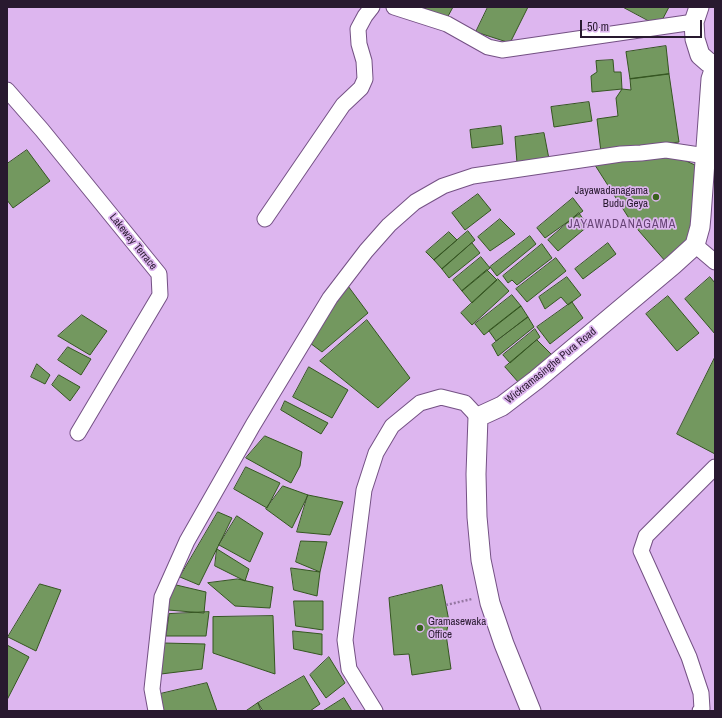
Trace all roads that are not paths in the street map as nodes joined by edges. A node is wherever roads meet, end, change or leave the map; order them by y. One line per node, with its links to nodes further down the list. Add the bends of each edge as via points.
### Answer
1 (372, 7): 7 (street, via 358,29 364,62 365,79 362,88 343,105)
2 (394, 7): 3 (street, via 447,24 488,47 502,50)
3 (696, 15): 4 (street, via 695,39 700,55)
4 (715, 66): 6 (street, via 711,79)
5 (7, 90): 11 (street, Lakeway Terrace, via 159,274 160,295)
6 (706, 156): 8 (street, via 700,227); 13 (street, via 666,150 621,154 473,176 443,186 415,202 389,225 330,298 187,541 162,596 152,689)
7 (265, 219)
8 (695, 245): 9 (street); 10 (street, Wickramasinghe Pura Road, via 536,380 502,406)
9 (715, 262)
10 (478, 417): 14 (street, via 465,404 441,397 420,403 392,426 376,453 364,490 346,640 349,669); 15 (street, via 476,474 481,560 490,603 501,637)
11 (78, 433)
12 (715, 466): 16 (street, via 646,536 641,551 689,656 701,693)
13 (156, 711)
14 (375, 711)
15 (531, 711)
16 (700, 711)

